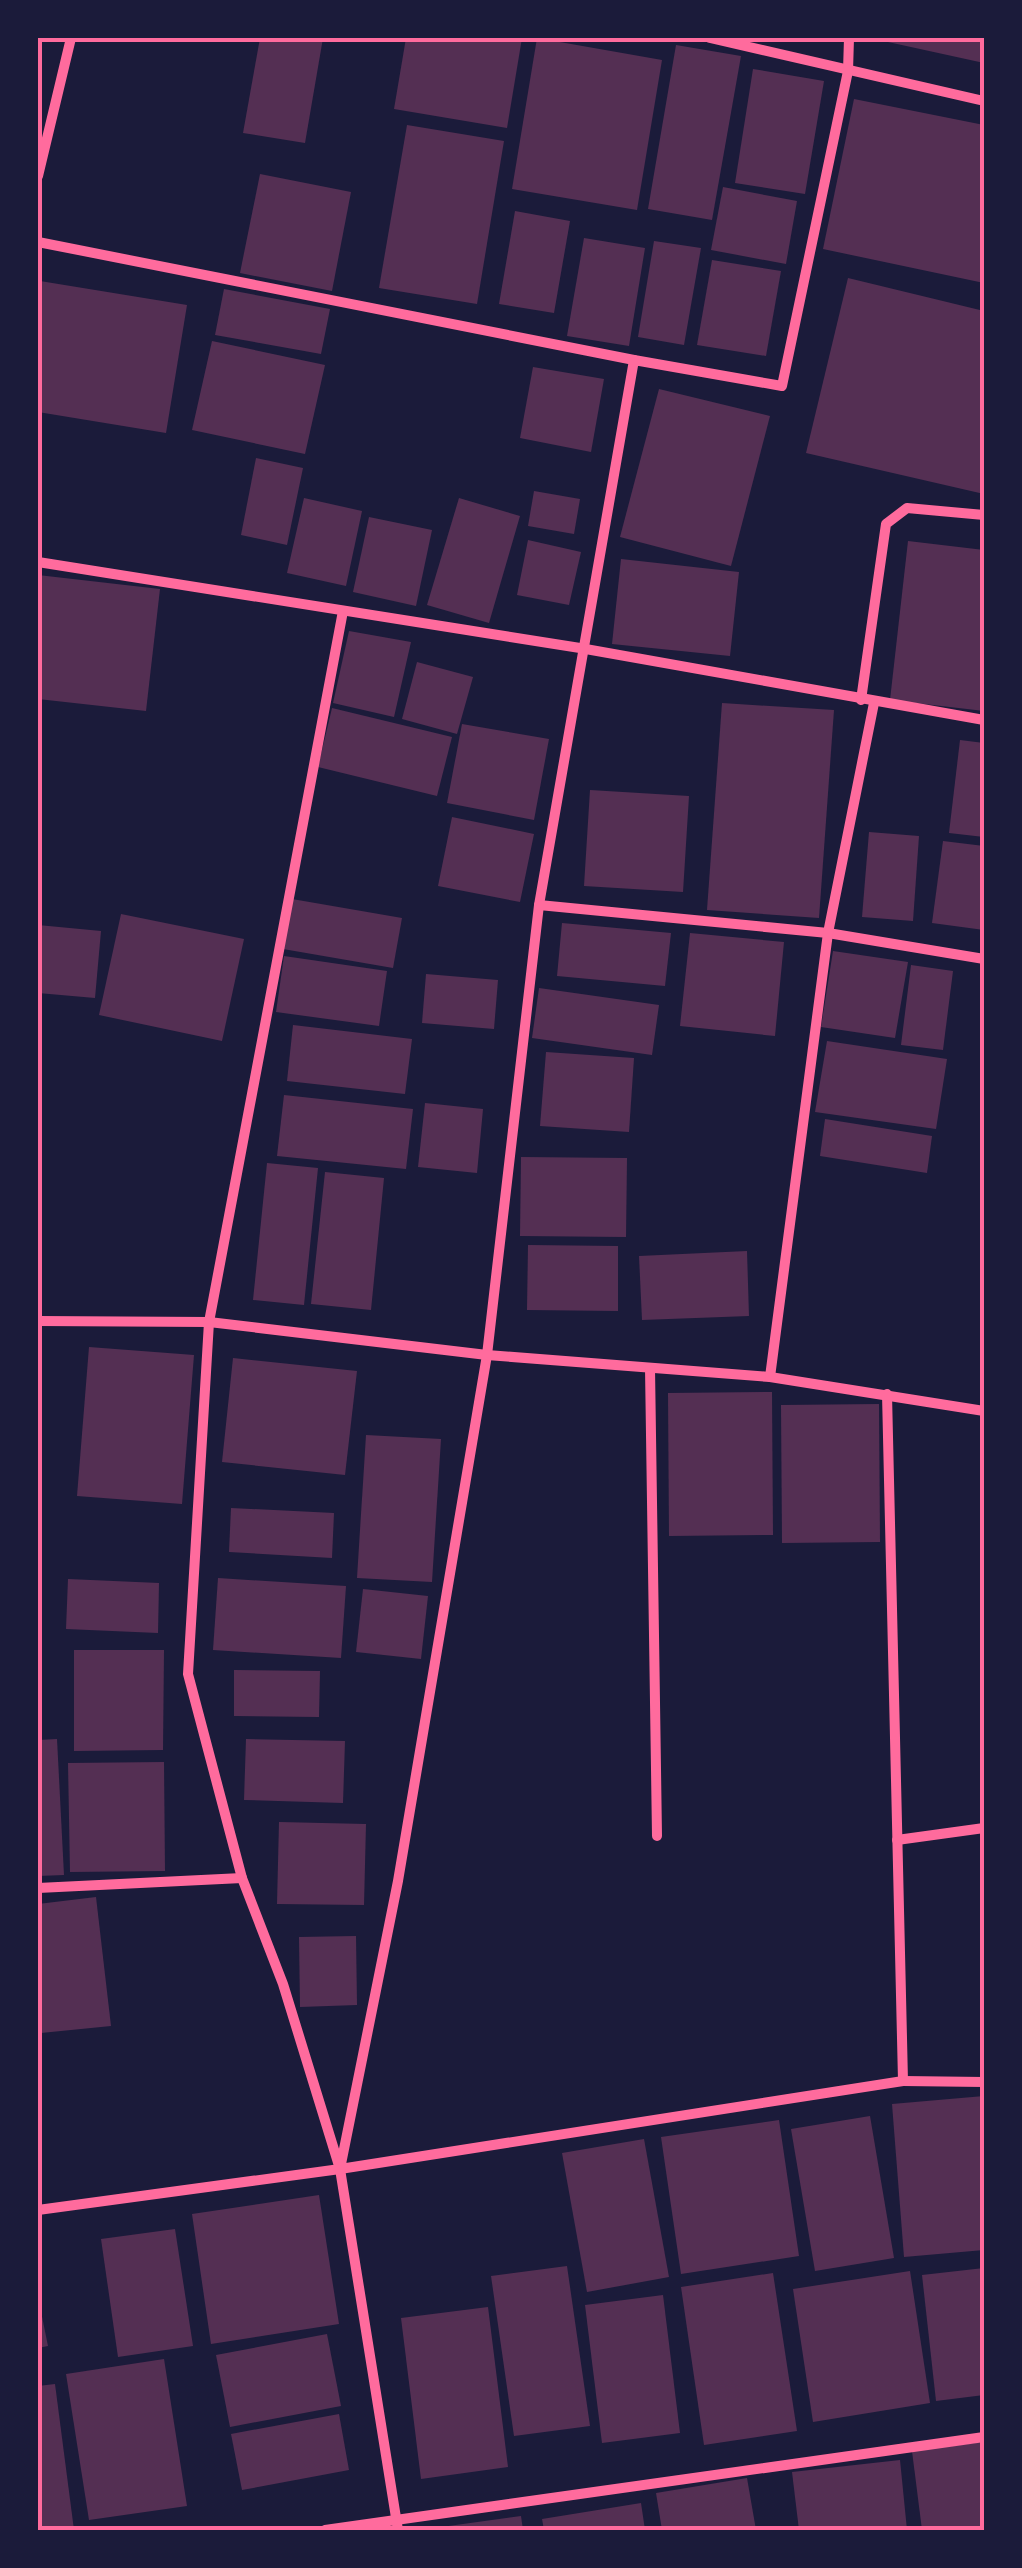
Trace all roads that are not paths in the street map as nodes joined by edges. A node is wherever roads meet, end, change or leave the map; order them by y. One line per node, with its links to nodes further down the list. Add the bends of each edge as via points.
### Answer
1 (71, 38): 6 (street)
2 (710, 38): 4 (street)
3 (849, 38): 4 (street)
4 (848, 71): 5 (street); 9 (street, via 782,386)
5 (984, 101)
6 (40, 146): 7 (street)
7 (38, 176)
8 (38, 242): 9 (street)
9 (634, 360): 13 (street)
10 (984, 515): 14 (street, via 907,508 886,524)
11 (38, 562): 12 (street)
12 (343, 611): 13 (street); 21 (street)
13 (580, 648): 14 (street); 17 (street)
14 (861, 700): 15 (street)
15 (874, 703): 16 (street); 18 (street)
16 (984, 720)
17 (539, 905): 18 (street); 22 (street)
18 (828, 933): 19 (street); 24 (street)
19 (984, 959)
20 (38, 1321): 21 (street)
21 (209, 1322): 22 (street); 30 (street, via 188,1674)
22 (486, 1355): 23 (street); 34 (street, via 398,1881)
23 (650, 1368): 24 (street); 28 (street)
24 (770, 1377): 25 (street)
25 (887, 1394): 26 (street); 29 (street)
26 (984, 1411)
27 (984, 1828): 29 (street)
28 (657, 1836)
29 (897, 1840): 32 (street)
30 (242, 1878): 31 (street); 34 (street)
31 (38, 1888)
32 (903, 2080): 33 (street); 34 (street)
33 (984, 2082)
34 (340, 2168): 35 (street); 37 (street)
35 (38, 2210)
36 (984, 2437): 37 (street)
37 (397, 2526): 38 (street)
38 (324, 2530)

